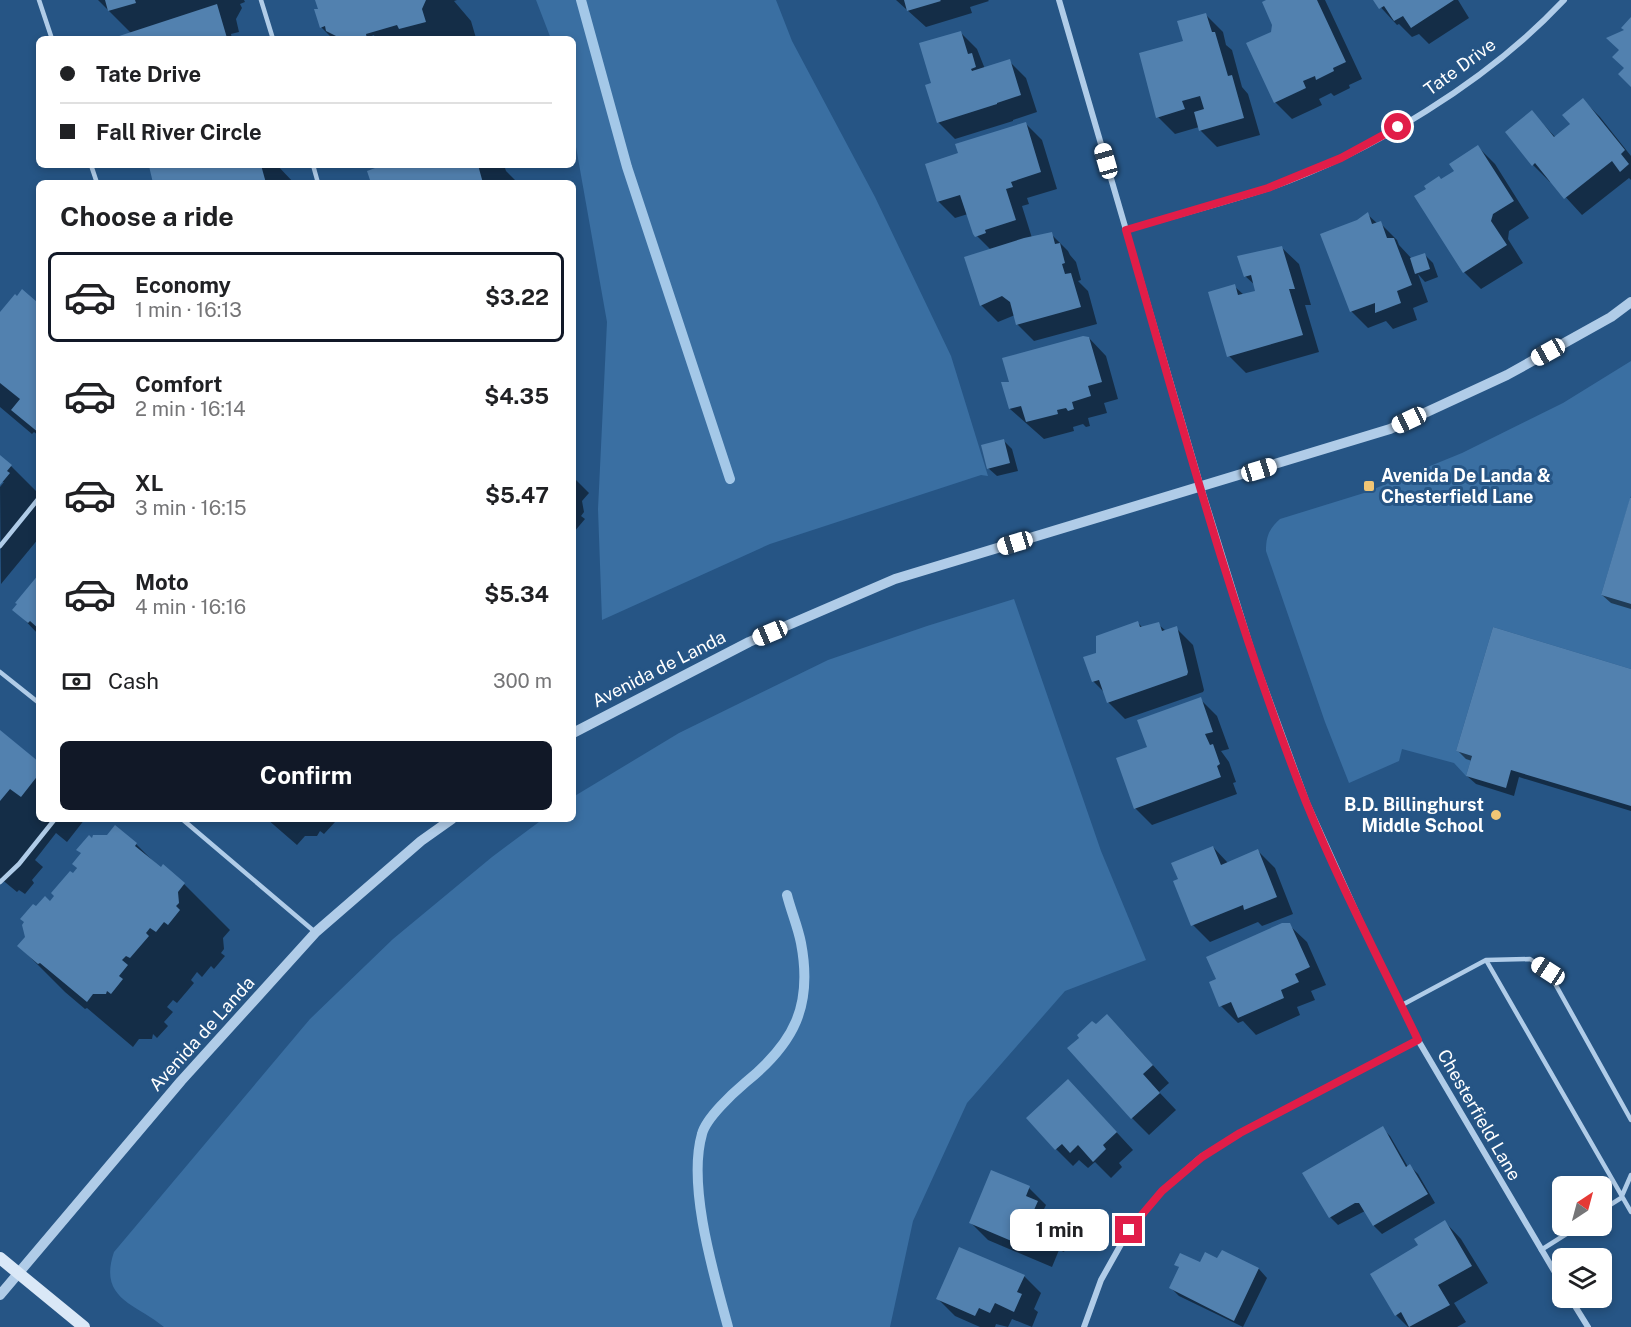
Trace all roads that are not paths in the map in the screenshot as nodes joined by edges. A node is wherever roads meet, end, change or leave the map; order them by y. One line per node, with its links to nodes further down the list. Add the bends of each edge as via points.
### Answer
1 (39, 0): 5 (lane)
2 (261, 0): 6 (lane)
3 (1059, 0): 7 (street, Chesterfield Lane)
4 (1564, 0): 7 (street, Tate Drive, via 1486,69 1418,116 1341,158 1268,188)
5 (51, 36)
6 (272, 36)
7 (1126, 230): 9 (street, Chesterfield Lane)
8 (1631, 302): 9 (street, Avenida de Landa, via 1507,375 1390,429)
9 (1201, 487): 14 (street, Avenida de Landa, via 896,579 749,642); 21 (street, Chesterfield Lane, via 1254,658 1307,803)
10 (36, 502): 11 (lane)
11 (0, 546)
12 (0, 672): 13 (lane)
13 (36, 701)
14 (576, 732)
15 (53, 822): 18 (lane)
16 (186, 822): 19 (lane)
17 (448, 822): 19 (street, Avenida de Landa)
18 (0, 882)
19 (316, 932): 32 (street, Avenida de Landa, via 181,1081)
20 (1486, 960): 21 (lane); 23 (lane, via 1530,959 1548,971); 25 (lane)
21 (1402, 1005): 22 (street, Chesterfield Lane)
22 (1418, 1040): 29 (street, Chesterfield Lane); 36 (street, via 1240,1133 1202,1157 1162,1191 1129,1230 1101,1280)
23 (1631, 1120)
24 (1631, 1174): 25 (lane)
25 (1621, 1198): 26 (lane); 27 (lane)
26 (1612, 1204)
27 (1631, 1212)
28 (1563, 1236): 29 (lane)
29 (1541, 1250): 31 (street, Chesterfield Lane)
30 (0, 1258): 32 (main road)
31 (1552, 1268)
32 (18, 1272): 33 (street, Avenida de Landa); 35 (main road)
33 (0, 1295)
34 (1576, 1308): 37 (street)
35 (84, 1327)
36 (1084, 1327)
37 (1588, 1327)

